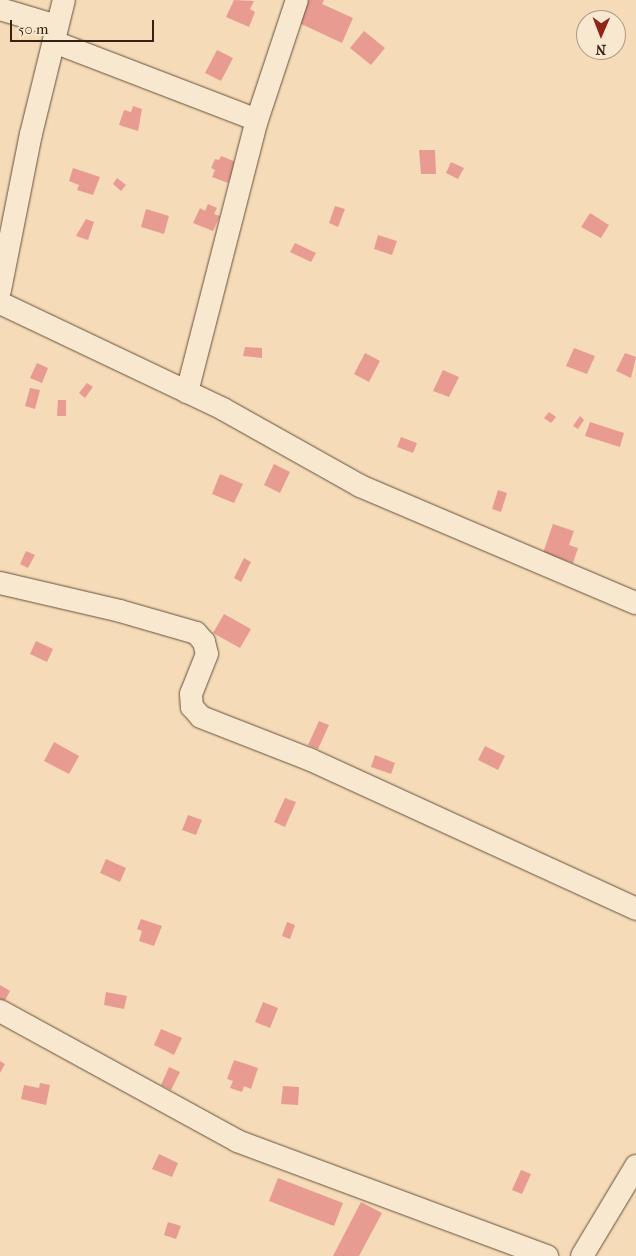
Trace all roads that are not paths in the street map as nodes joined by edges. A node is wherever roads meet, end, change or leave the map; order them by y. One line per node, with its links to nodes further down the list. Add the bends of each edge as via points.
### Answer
1 (64, 0): 4 (street)
2 (296, 0): 5 (street)
3 (0, 9): 4 (street)
4 (56, 34): 5 (street); 6 (street)
5 (257, 120): 8 (street)
6 (0, 290)
7 (0, 303): 8 (street)
8 (186, 392): 10 (street, via 360,486)
9 (0, 583): 11 (street, via 120,611 196,633 204,642 207,654 191,694 192,707 201,717 309,759)
10 (636, 603)
11 (636, 910)
12 (0, 1011): 14 (street, via 237,1142)
13 (636, 1166): 15 (street)
14 (547, 1256)
15 (582, 1256)

